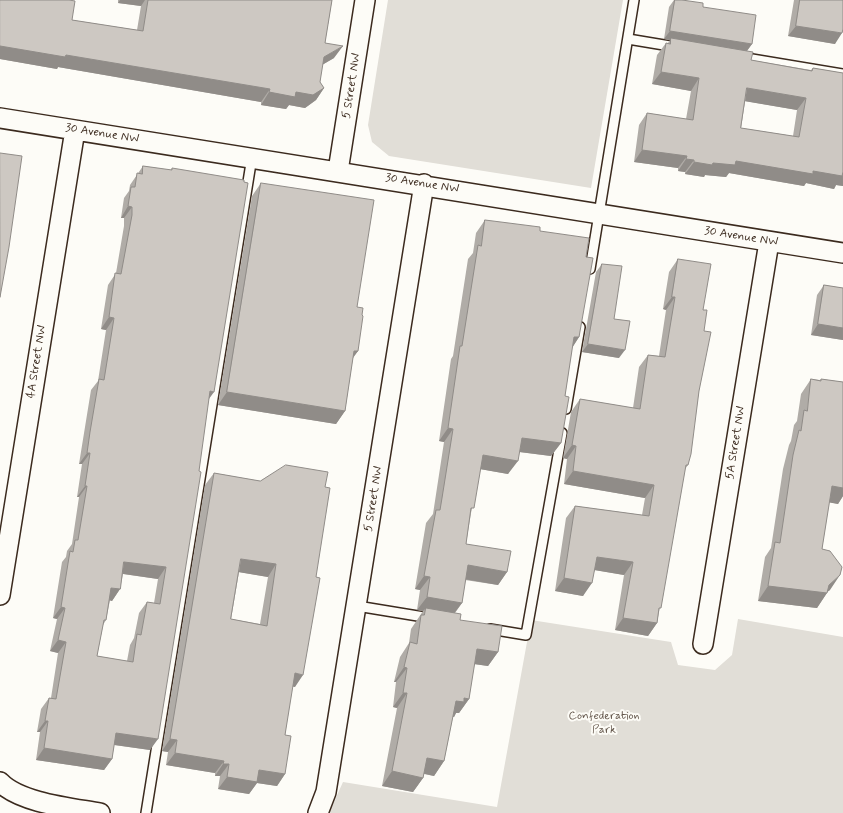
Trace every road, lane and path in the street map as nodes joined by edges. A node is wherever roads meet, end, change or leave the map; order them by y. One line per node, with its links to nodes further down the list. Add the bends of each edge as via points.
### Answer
1 (363, 0): 10 (street, 5 Street NW)
2 (634, 0): 3 (lane)
3 (628, 39): 4 (lane); 12 (lane)
4 (689, 49)
5 (728, 55): 6 (lane)
6 (843, 74)
7 (0, 118): 8 (street, 30 Avenue NW)
8 (75, 130): 9 (street, 30 Avenue NW); 17 (street, 4A Street NW)
9 (252, 157): 10 (street, 30 Avenue NW); 24 (lane)
10 (338, 171): 11 (street, 30 Avenue NW)
11 (424, 184): 12 (street, 30 Avenue NW); 18 (street, 5 Street NW)
12 (600, 214): 13 (street, 30 Avenue NW); 15 (lane)
13 (769, 242): 14 (street, 30 Avenue NW); 21 (street, 5A Street NW)
14 (843, 253)
15 (588, 280)
16 (582, 320): 20 (lane, via 526,635)
17 (0, 596)
18 (357, 606): 19 (lane); 25 (street, 5 Street NW, via 326,792)
19 (436, 620)
20 (482, 627)
21 (704, 644)
22 (3, 785): 23 (street, via 43,803)
23 (100, 813)
24 (146, 813)
25 (318, 813)

